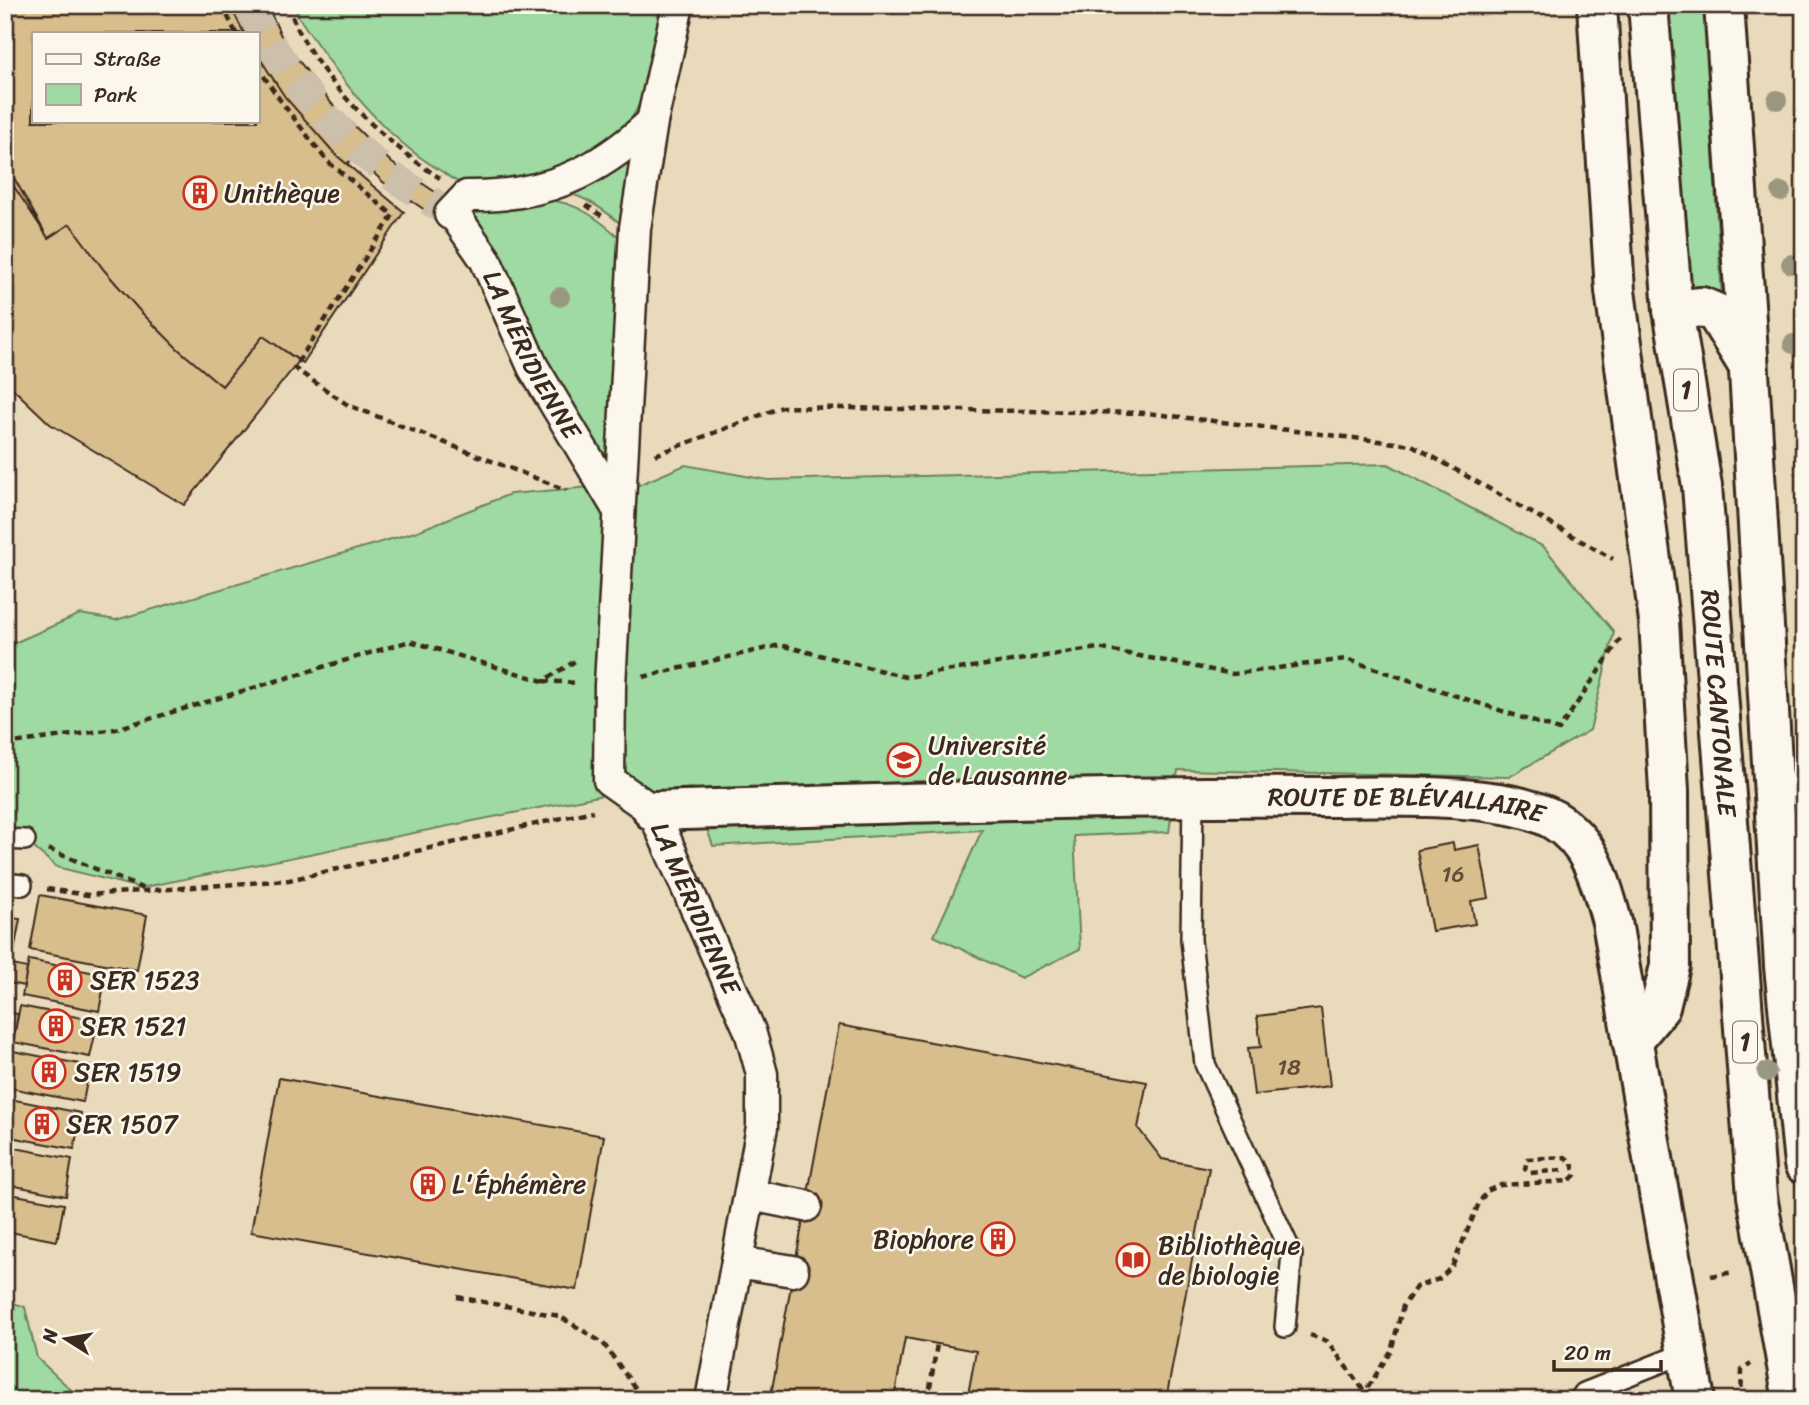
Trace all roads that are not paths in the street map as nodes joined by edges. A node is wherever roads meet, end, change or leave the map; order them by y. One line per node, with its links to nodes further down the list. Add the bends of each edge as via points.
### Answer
1 (678, 5): 5 (street)
2 (1597, 5): 11 (main road, via 1615,291 1657,609 1669,790 1670,966 1660,1007)
3 (1648, 5): 6 (main road, ROUTE CANTONALE / 1)
4 (1724, 5): 7 (main road, 1)
5 (652, 122): 8 (street, via 633,248); 8 (street, LA MÉRIDIENNE, via 582,174 458,210 533,367)
6 (1673, 310): 7 (main road, via 1702,307 1716,313); 22 (main road, ROUTE CANTONALE / 1, via 1702,485 1757,1196)
7 (1748, 367): 12 (main road, ROUTE CANTONALE / 1, via 1784,966)
8 (619, 511): 10 (street, LA MÉRIDIENNE, via 609,780)
9 (1193, 796): 10 (main road, ROUTE DE BLÉVALLAIRE); 11 (main road, ROUTE DE BLÉVALLAIRE, via 1465,799 1529,809 1554,820 1579,840 1597,870 1612,922); 17 (lane, via 1191,940 1205,1063 1292,1254)
10 (653, 811): 13 (street, LA MÉRIDIENNE, via 758,1057 762,1127)
11 (1632, 1041): 18 (main road, ROUTE DE BLÉVALLAIRE)
12 (1804, 1164)
13 (750, 1195): 14 (street); 15 (street, LA MÉRIDIENNE)
14 (806, 1206)
15 (737, 1262): 16 (street); 19 (street, LA MÉRIDIENNE)
16 (793, 1271)
17 (1285, 1326)
18 (1685, 1353): 20 (lane, via 1584,1393); 21 (main road, ROUTE DE BLÉVALLAIRE)
19 (712, 1400)
20 (1579, 1400)
21 (1695, 1400)
22 (1793, 1400)

